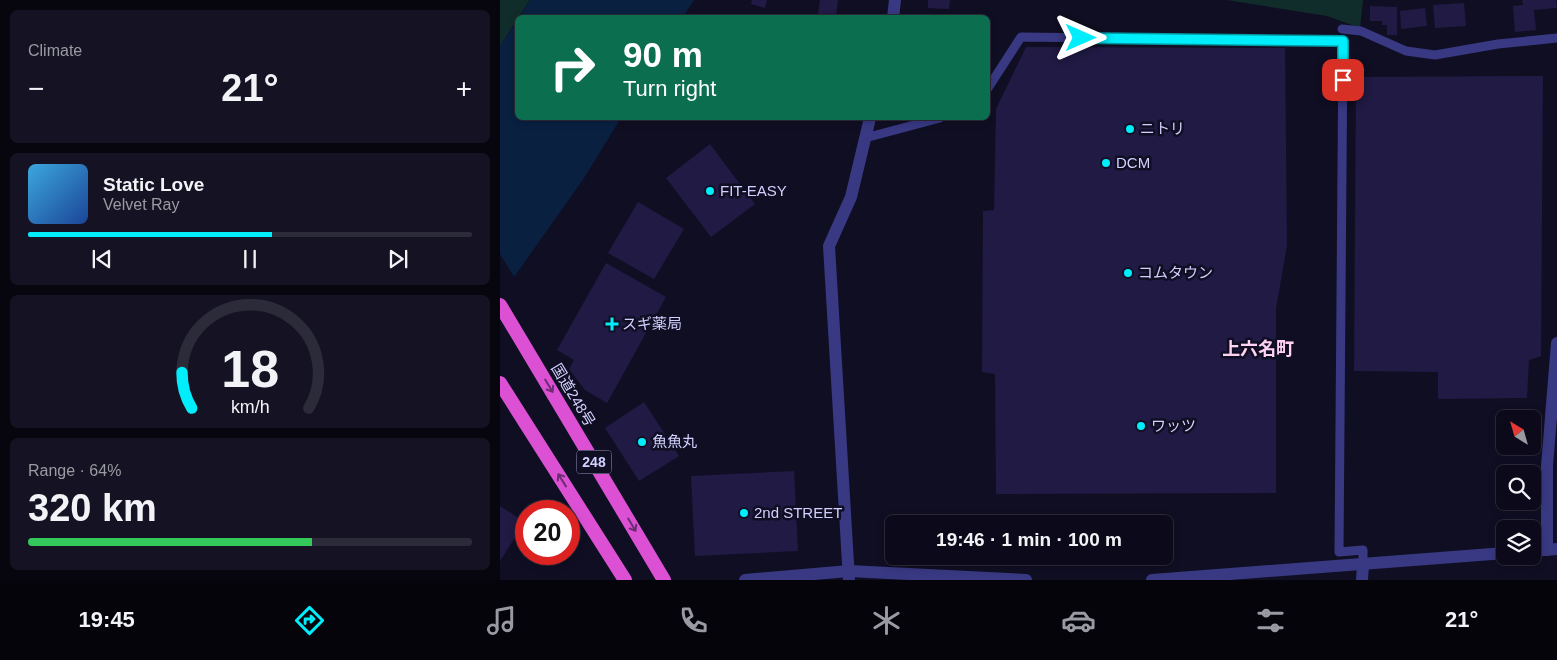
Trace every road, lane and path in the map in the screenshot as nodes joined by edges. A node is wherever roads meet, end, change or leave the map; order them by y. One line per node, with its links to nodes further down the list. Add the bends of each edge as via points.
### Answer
1 (895, 0): 2 (street)
2 (892, 15)
3 (1342, 29): 4 (lane, via 1361,31 1406,51 1435,55)
4 (1557, 38)
5 (990, 85): 14 (lane, via 1021,37 1343,41 1340,552 1363,550)
6 (870, 120): 8 (street)
7 (932, 120): 8 (lane)
8 (865, 138): 15 (street, via 851,197 829,246)
9 (500, 305): 17 (highway, 国道248号 / 248, one-way to 17)
10 (1557, 343): 12 (street, via 1547,466)
11 (500, 383): 16 (highway, 248, one-way to 11)
12 (1552, 550)
13 (1496, 555): 14 (street)
14 (1363, 565): 20 (street); 21 (street)
15 (849, 575): 18 (street); 19 (street)
16 (626, 580)
17 (664, 580)
18 (744, 580)
19 (1026, 580)
20 (1152, 580)
21 (1362, 580)

